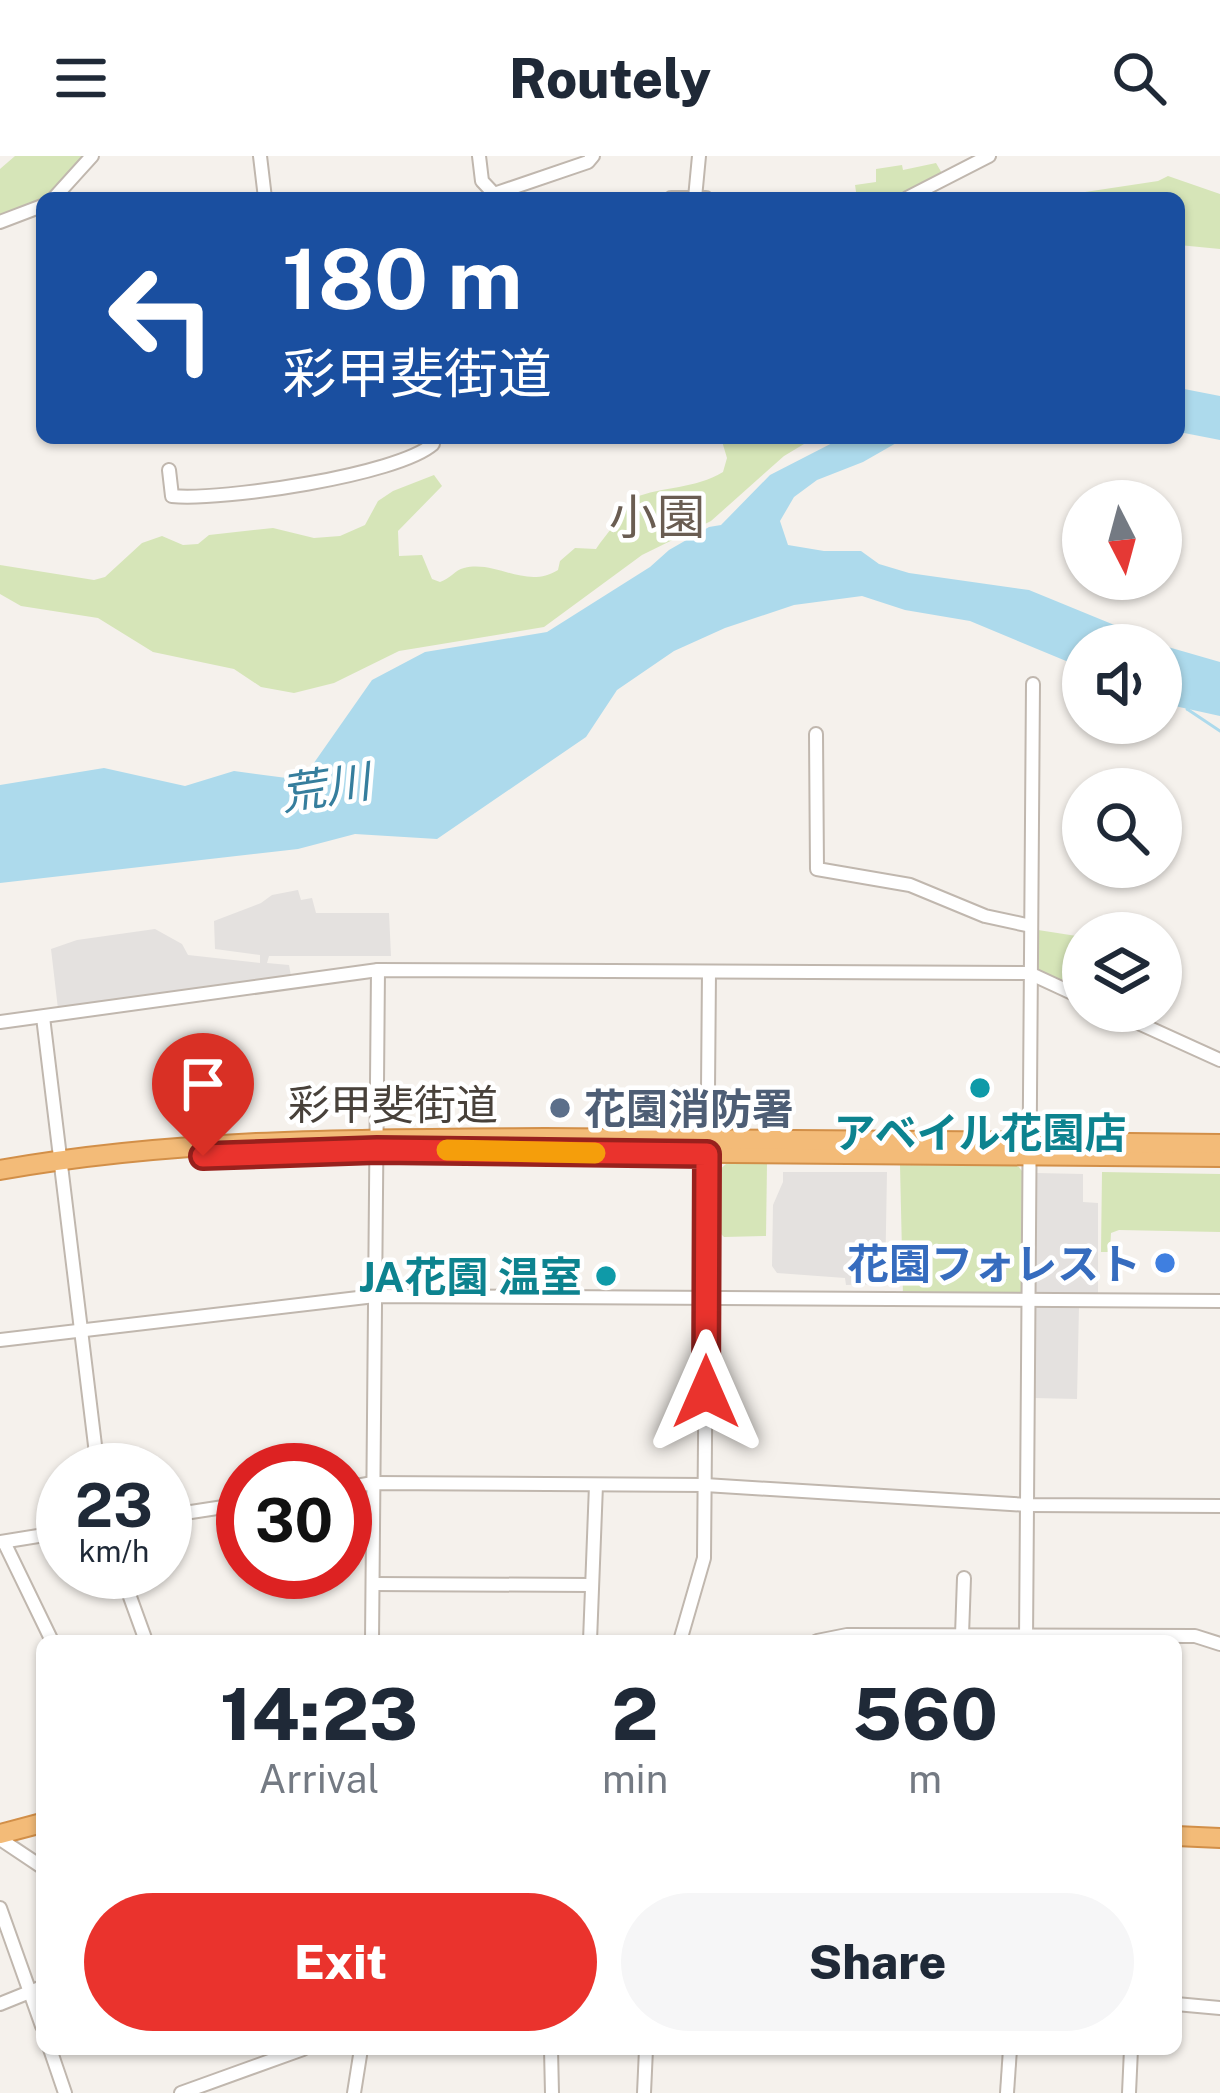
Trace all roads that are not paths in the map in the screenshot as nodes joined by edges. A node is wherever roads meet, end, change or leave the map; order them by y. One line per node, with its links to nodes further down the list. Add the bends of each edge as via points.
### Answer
1 (92, 156): 7 (street)
2 (260, 156): 8 (street)
3 (479, 156): 9 (street)
4 (593, 156): 10 (street)
5 (699, 156): 11 (street)
6 (989, 156): 12 (street)
7 (59, 192)
8 (264, 192)
9 (492, 192)
10 (507, 192)
11 (695, 192)
12 (920, 192)
13 (36, 208): 14 (street)
14 (0, 222)
15 (433, 444): 16 (street, via 420,456 363,471 206,497 172,496)
16 (170, 470)
17 (1033, 684): 19 (street)
18 (816, 734): 19 (street, via 817,869 910,885)
19 (1031, 926): 22 (street)
20 (378, 970): 21 (street); 24 (street); 28 (street)
21 (709, 972): 22 (street); 30 (street)
22 (1029, 973): 23 (street); 31 (street)
23 (1062, 988)
24 (43, 1017): 25 (street); 33 (street)
25 (0, 1022)
26 (1158, 1032): 27 (street)
27 (1220, 1060)
28 (377, 1144): 30 (highway, 彩甲斐街道); 33 (highway, 彩甲斐街道); 36 (street)
29 (1220, 1144): 31 (highway, 彩甲斐街道)
30 (707, 1146): 31 (highway, 彩甲斐街道); 37 (street)
31 (1030, 1149): 32 (highway, 彩甲斐街道); 38 (street)
32 (1220, 1157)
33 (61, 1166): 34 (highway, 彩甲斐街道); 35 (highway, 彩甲斐街道); 40 (street)
34 (0, 1170)
35 (0, 1182)
36 (375, 1296): 37 (street); 40 (street); 43 (street)
37 (706, 1298): 38 (street); 45 (street)
38 (1029, 1300): 39 (street); 46 (street)
39 (1220, 1301)
40 (80, 1330): 41 (street); 42 (street)
41 (0, 1340)
42 (95, 1443)
43 (373, 1483): 44 (street); 51 (street)
44 (596, 1485): 45 (street); 52 (street)
45 (705, 1485): 46 (street); 58 (street, via 704,1558)
46 (1028, 1505): 47 (street); 61 (street)
47 (1220, 1505)
48 (36, 1536): 49 (street)
49 (2, 1542): 54 (street)
50 (964, 1578): 60 (street)
51 (373, 1584): 52 (street); 56 (street)
52 (592, 1585): 57 (street)
53 (131, 1599): 55 (street)
54 (49, 1635)
55 (144, 1635)
56 (372, 1635)
57 (590, 1635)
58 (682, 1635)
59 (847, 1635): 60 (street)
60 (962, 1635)
61 (1027, 1635)
62 (1182, 1636): 63 (street)
63 (1220, 1644)
64 (36, 1825): 66 (highway)
65 (1182, 1836): 67 (highway)
66 (0, 1837): 69 (street)
67 (1220, 1838)
68 (36, 1852): 69 (street)
69 (22, 1853): 70 (street)
70 (36, 1863)
71 (0, 1908): 72 (street)
72 (36, 1990): 73 (street)
73 (0, 2004)
74 (1182, 2005): 75 (street)
75 (1220, 2008)
76 (52, 2055): 83 (street)
77 (286, 2055): 84 (street)
78 (360, 2055): 85 (street)
79 (551, 2055): 86 (street)
80 (646, 2055): 87 (street)
81 (1010, 2055): 88 (street)
82 (1131, 2055): 89 (street)
83 (65, 2093)
84 (181, 2093)
85 (355, 2093)
86 (552, 2093)
87 (644, 2093)
88 (1007, 2093)
89 (1129, 2093)

